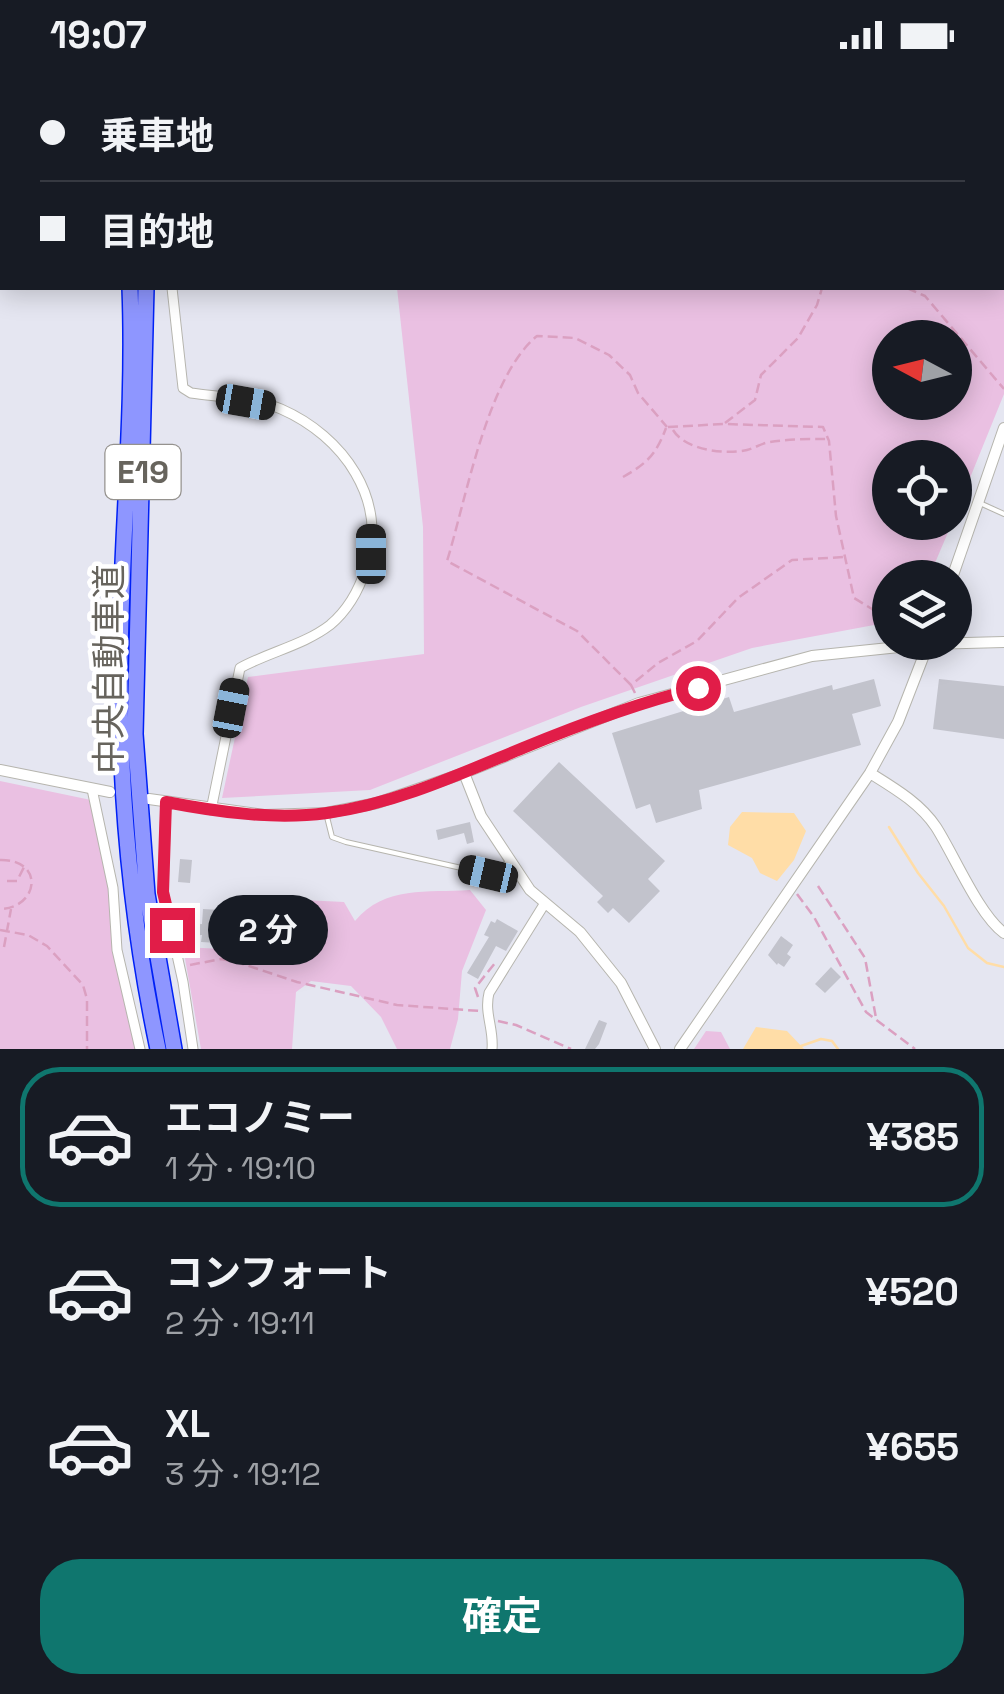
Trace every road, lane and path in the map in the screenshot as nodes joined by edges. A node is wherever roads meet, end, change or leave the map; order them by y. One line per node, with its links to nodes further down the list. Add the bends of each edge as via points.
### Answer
1 (130, 290): 50 (highway, 中央自動車道 / E19, via 120,734 131,898)
2 (146, 290): 51 (highway, 中央自動車道 / E19, via 135,734 146,892)
3 (172, 290): 30 (street, via 183,388 278,408 303,422 348,461 371,508 371,554 348,605 312,636 240,668)
4 (821, 290): 7 (path, via 798,338 762,375 755,400)
5 (912, 290): 6 (path, via 925,296)
6 (1004, 389)
7 (724, 424): 8 (path); 10 (path, via 823,426)
8 (669, 427): 10 (path, via 678,438 715,450); 11 (path, via 644,466); 21 (path, via 609,355 575,338 538,336 504,382 487,420 447,561 577,632)
9 (1004, 428): 12 (street)
10 (828, 439): 14 (path)
11 (623, 477)
12 (978, 502): 13 (lane); 15 (street)
13 (1004, 514)
14 (845, 557): 16 (path, via 854,598); 21 (path, via 792,560 738,598 698,641)
15 (958, 560)
16 (872, 609)
17 (972, 642): 18 (street)
18 (1004, 642)
19 (872, 649): 22 (street, via 812,656)
20 (922, 660): 25 (street)
21 (630, 684): 22 (path)
22 (639, 702): 24 (street)
23 (0, 770): 26 (street)
24 (464, 773): 31 (street); 33 (street, via 481,816)
25 (870, 773): 37 (street); 43 (street, via 912,800 934,824)
26 (92, 789): 27 (street); 49 (street)
27 (110, 792)
28 (149, 799): 29 (street)
29 (166, 802): 30 (street); 45 (street, via 163,892)
30 (212, 810): 31 (street)
31 (326, 814): 33 (lane, via 332,837 346,842 488,874)
32 (0, 860): 34 (path)
33 (511, 860): 38 (street)
34 (25, 866): 35 (path, via 17,881); 39 (path, via 32,882 28,896)
35 (7, 881)
36 (818, 886): 47 (path, via 865,958)
37 (792, 889): 47 (path); 56 (street)
38 (545, 903): 46 (street, via 489,993); 55 (street, via 580,932 621,983)
39 (11, 908): 40 (path); 42 (path)
40 (0, 909)
41 (0, 930): 42 (path)
42 (8, 931): 44 (path); 48 (path, via 47,946 83,985)
43 (1004, 933)
44 (4, 947)
45 (180, 967): 46 (path, via 221,959 397,1006); 52 (street)
46 (488, 1016): 53 (street); 54 (path)
47 (876, 1020): 57 (path)
48 (87, 1049)
49 (140, 1049)
50 (158, 1049)
51 (174, 1049)
52 (193, 1049)
53 (492, 1049)
54 (571, 1049)
55 (656, 1049)
56 (680, 1049)
57 (915, 1049)

